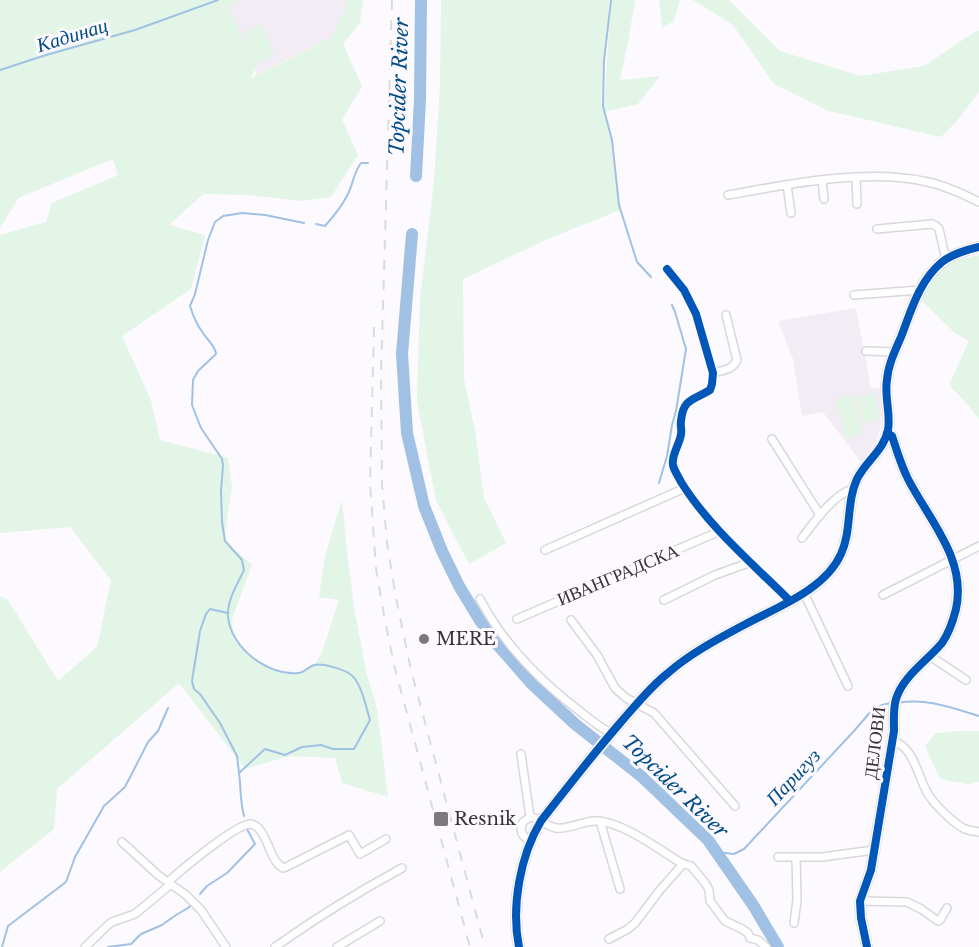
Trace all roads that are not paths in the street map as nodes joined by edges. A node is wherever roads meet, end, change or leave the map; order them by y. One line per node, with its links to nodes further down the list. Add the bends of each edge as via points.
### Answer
1 (856, 177): 2 (street); 6 (street, via 925,181); 7 (street)
2 (822, 180): 3 (street); 5 (street)
3 (787, 185): 4 (street); 8 (street)
4 (728, 195)
5 (824, 199)
6 (979, 202)
7 (857, 204)
8 (791, 213)
9 (877, 229): 11 (street, via 932,224 939,229)
10 (979, 247): 11 (street)
11 (946, 260): 13 (street)
12 (667, 269): 18 (street, via 692,305)
13 (920, 290): 14 (street); 17 (street)
14 (854, 295)
15 (726, 315): 18 (street, via 737,360 730,368)
16 (866, 351): 17 (street)
17 (895, 352): 19 (street, via 887,378)
18 (712, 373): 21 (street, via 710,390 689,400 682,410 681,436 673,465)
19 (887, 433): 22 (street); 28 (street, ДЕЛОВИ, via 892,436 908,478)
20 (772, 439): 23 (street)
21 (685, 488): 24 (street); 27 (street)
22 (853, 492): 23 (street, via 843,493); 30 (street, via 841,554 830,572)
23 (820, 514): 25 (street)
24 (720, 531): 29 (street); 35 (street, ИВАНГРАДСКА)
25 (802, 538)
26 (979, 546): 28 (street)
27 (545, 550)
28 (953, 559): 31 (street); 37 (street, ДЕЛОВИ, via 958,597 954,617 946,637)
29 (751, 562): 33 (street); 34 (street)
30 (804, 593): 34 (street); 39 (street)
31 (883, 595)
32 (480, 599): 41 (street, via 506,641 541,679)
33 (664, 600)
34 (790, 601): 40 (street, via 695,653)
35 (517, 619)
36 (571, 620): 40 (street, via 615,688)
37 (930, 656): 38 (street); 42 (street, ДЕЛОВИ, via 902,684 895,701)
38 (966, 680)
39 (848, 686)
40 (637, 704): 41 (street); 44 (street, via 654,713)
41 (610, 735): 46 (street)
42 (893, 741): 48 (street, via 910,754 932,799 961,826); 52 (street, ДЕЛОВИ)
43 (522, 754): 45 (street)
44 (735, 806)
45 (530, 817): 46 (street); 50 (street, via 522,822 520,830)
46 (542, 821): 47 (street, via 558,828); 50 (street)
47 (600, 821): 55 (street, via 623,828); 58 (street)
48 (979, 832)
49 (386, 839): 57 (street, via 360,854 349,835 283,868 258,828 251,824 214,845)
50 (531, 841): 69 (street, via 517,894)
51 (122, 842): 57 (street)
52 (874, 850): 54 (street); 59 (street, ДЕЛОВИ)
53 (778, 857): 54 (street)
54 (796, 858): 62 (street)
55 (683, 864): 63 (street, via 691,866 706,884 710,901 725,921 748,933); 64 (street, via 635,923)
56 (402, 868): 67 (street)
57 (169, 883): 65 (street, via 135,914 112,922); 66 (street, via 201,910)
58 (620, 889)
59 (860, 901): 60 (street, via 907,902 939,921); 72 (street, ДЕЛОВИ)
60 (947, 908)
61 (380, 921): 68 (street)
62 (794, 923)
63 (750, 938): 70 (street); 71 (street)
64 (609, 939)
65 (85, 947)
66 (226, 947)
67 (275, 947)
68 (337, 947)
69 (519, 947)
70 (751, 947)
71 (766, 947)
72 (867, 947)

